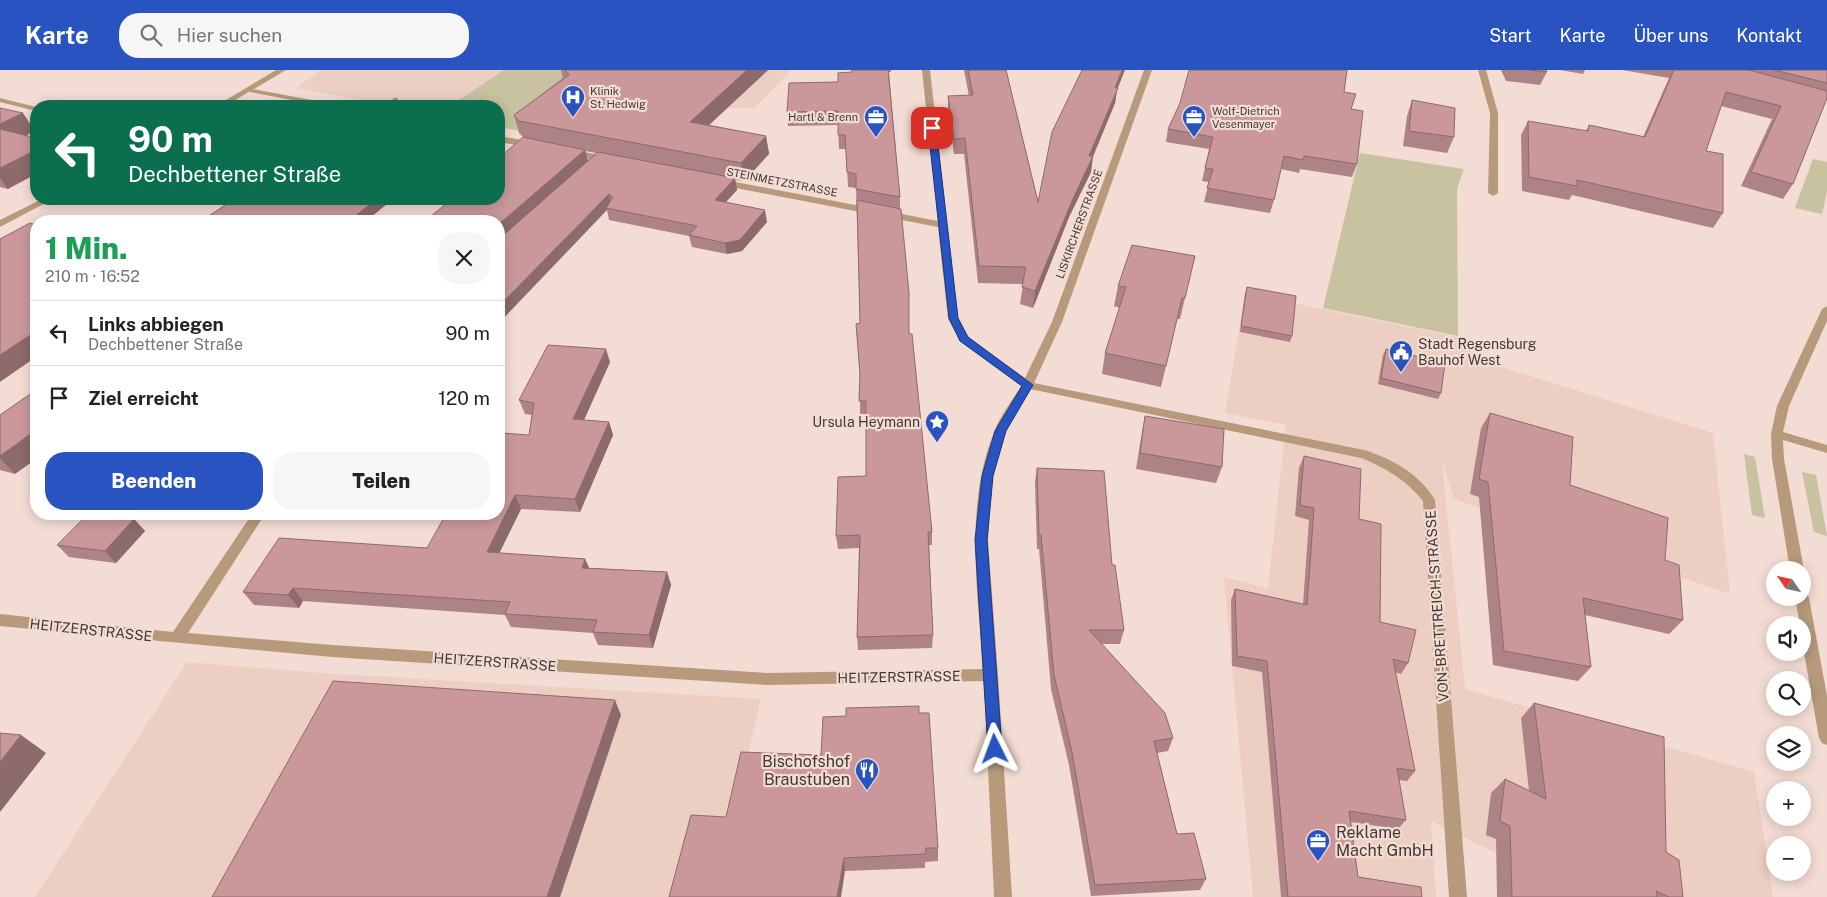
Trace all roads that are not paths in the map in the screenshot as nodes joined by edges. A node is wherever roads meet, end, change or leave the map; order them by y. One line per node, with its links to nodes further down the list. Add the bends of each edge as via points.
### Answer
1 (282, 70): 5 (street)
2 (926, 70): 18 (street)
3 (1148, 70): 20 (street, LISKIRCHERSTRASSE, via 1057,322)
4 (1482, 70): 15 (street, via 1494,113)
5 (250, 90): 7 (street); 8 (street)
6 (0, 100): 9 (street)
7 (231, 100)
8 (302, 100)
9 (30, 108)
10 (505, 139): 11 (street)
11 (544, 147)
12 (563, 151): 13 (street, via 596,161)
13 (619, 162)
14 (707, 179): 18 (street, STEINMETZSTRASSE)
15 (1493, 193)
16 (36, 205): 17 (street)
17 (0, 224)
18 (942, 225): 20 (street, via 953,318 964,339)
19 (1827, 309): 21 (street, via 1782,406)
20 (1027, 385): 28 (street, LISKIRCHERSTRASSE, via 1000,431 987,476 981,540); 31 (street, VON-BRETTREICH-STRASSE, via 1364,454 1395,467 1417,483 1429,500)
21 (1778, 434): 22 (street); 24 (street, via 1778,459)
22 (1827, 449)
23 (255, 520): 27 (street)
24 (1796, 561)
25 (1803, 606): 29 (street)
26 (0, 620): 27 (street, HEITZERSTRASSE)
27 (177, 638): 28 (street, HEITZERSTRASSE, via 767,679)
28 (991, 675): 30 (street, LISKIRCHERSTRASSE)
29 (1827, 738)
30 (1003, 897)
31 (1458, 897)

